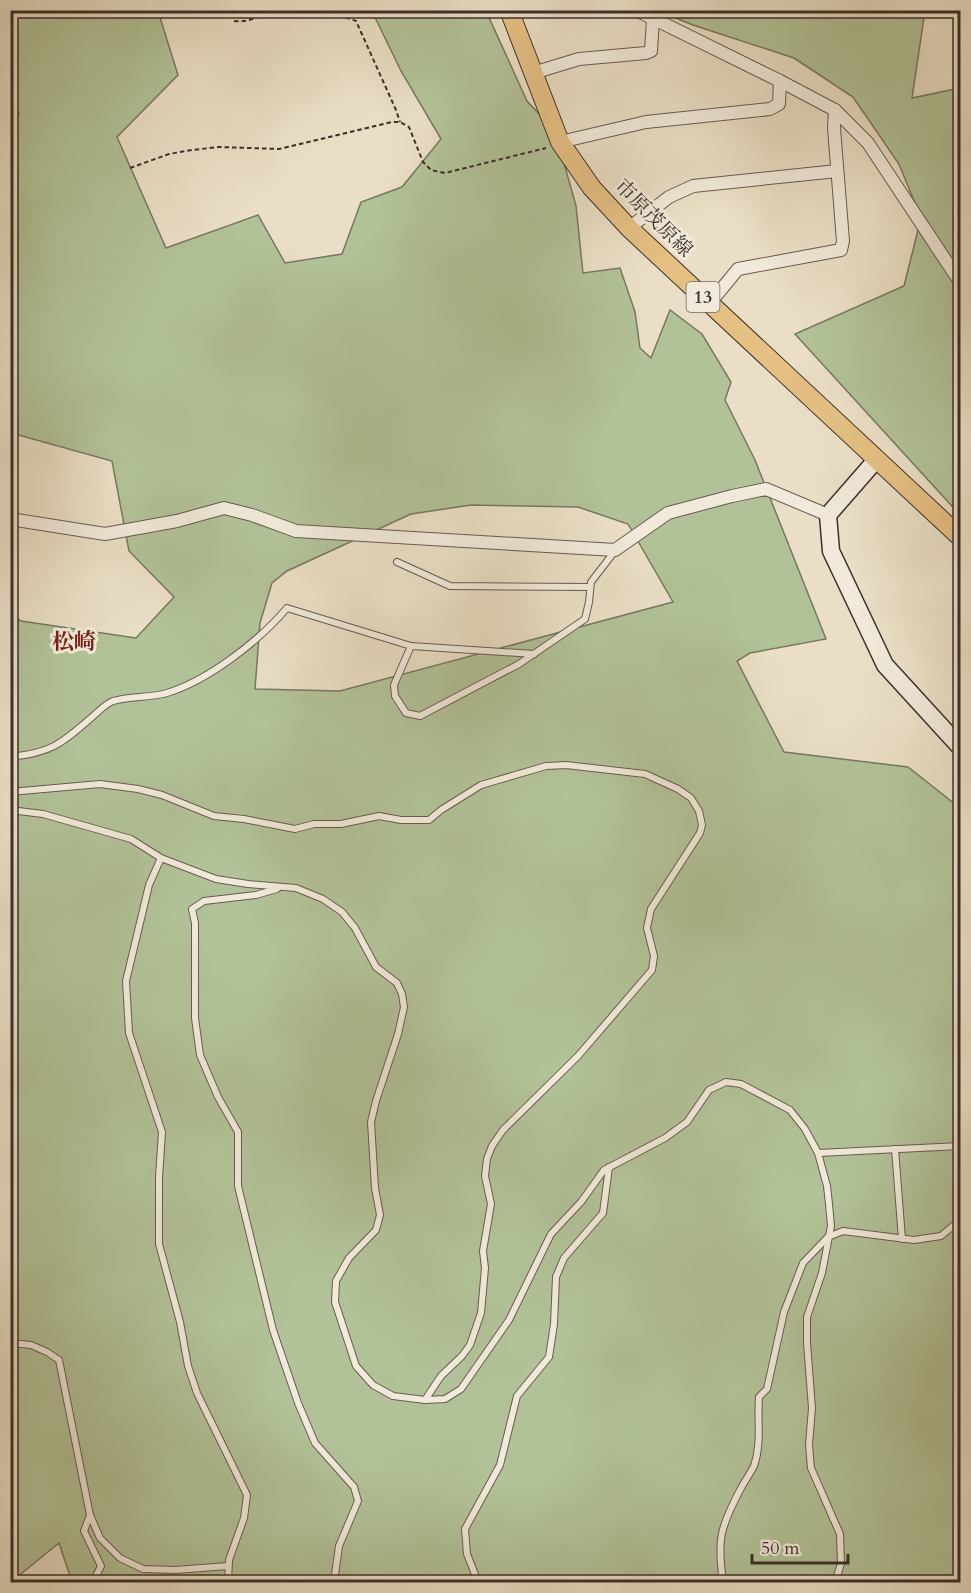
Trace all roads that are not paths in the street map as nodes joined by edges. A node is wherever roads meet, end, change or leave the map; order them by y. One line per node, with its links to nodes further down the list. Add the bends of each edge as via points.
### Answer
1 (509, 10): 4 (main road, 市原茂原線 / 13)
2 (636, 10): 3 (street)
3 (653, 19): 4 (street, via 651,51 579,59); 5 (street)
4 (533, 74): 7 (main road, 市原茂原線 / 13)
5 (780, 81): 6 (street); 7 (street, via 779,104 771,109 646,122)
6 (835, 110): 8 (street); 10 (street, via 868,143)
7 (560, 142): 9 (main road, 市原茂原線 / 13, via 592,188)
8 (837, 171): 9 (street, via 693,186 669,197); 11 (street, via 841,249 738,269)
9 (629, 228): 11 (main road, 市原茂原線 / 13)
10 (960, 282)
11 (710, 303): 12 (main road, 市原茂原線 / 13)
12 (876, 460): 13 (street); 15 (main road, 市原茂原線 / 13)
13 (828, 515): 16 (street, via 766,489 668,513); 21 (street, via 831,551 885,665)
14 (10, 519): 16 (street, via 105,534 224,508 296,531)
15 (960, 537)
16 (615, 550): 18 (lane)
17 (397, 562): 18 (lane, via 450,586)
18 (590, 587): 20 (lane, via 585,618)
19 (411, 646): 20 (lane); 20 (lane, via 394,685 395,696 406,713 420,716); 22 (lane, via 287,608 243,648 196,681 166,693 111,701 58,746 34,755)
20 (535, 654)
21 (960, 747)
22 (10, 757)
23 (10, 792): 35 (lane, via 100,784 162,795 214,816 295,829 379,816 429,820 481,785 546,766 645,774 691,798 702,825 651,909 646,928 654,956 652,970 578,1056 503,1130 492,1146 485,1176 491,1204 483,1251 481,1313 470,1345)
24 (10, 810): 25 (lane, via 43,814 131,838)
25 (161, 858): 26 (lane, via 216,879); 37 (lane, via 149,885 126,981 129,1033 162,1132 159,1244 188,1366 197,1393 247,1495 244,1518)
26 (283, 887): 35 (lane, via 323,899 342,912 376,967 398,983 402,994 404,1006 398,1034 371,1122 380,1215 376,1230 349,1258 336,1281 335,1302 356,1366 372,1385 393,1396); 40 (lane, via 256,895 204,901 192,909 195,1018 200,1055 238,1132 238,1186 273,1330 315,1443 354,1487 358,1501 339,1546)
27 (960, 1148): 28 (lane)
28 (895, 1149): 29 (lane); 33 (lane)
29 (818, 1153): 30 (lane, via 790,1110 741,1084 726,1082 709,1090 687,1122 665,1138); 32 (lane, via 827,1186 831,1226)
30 (609, 1167): 35 (lane, via 550,1234 509,1320 461,1389 446,1400); 41 (lane, via 603,1213 564,1258 556,1277 549,1356 517,1396 500,1464 465,1529 467,1554)
31 (960, 1220): 33 (lane, via 941,1236)
32 (828, 1237): 33 (lane, via 843,1232); 42 (lane, via 803,1263 784,1312 767,1389 759,1397 760,1428 754,1465 720,1536); 43 (lane, via 822,1273 807,1317 812,1408 809,1445 811,1468 840,1534 841,1564)
33 (902, 1239)
34 (10, 1343): 36 (lane, via 31,1345 59,1360)
35 (424, 1400)
36 (90, 1515): 37 (lane, via 100,1539 120,1558 143,1569); 38 (lane, via 84,1531 101,1566)
37 (228, 1566): 39 (lane)
38 (93, 1582)
39 (228, 1582)
40 (334, 1582)
41 (478, 1582)
42 (723, 1582)
43 (836, 1582)

